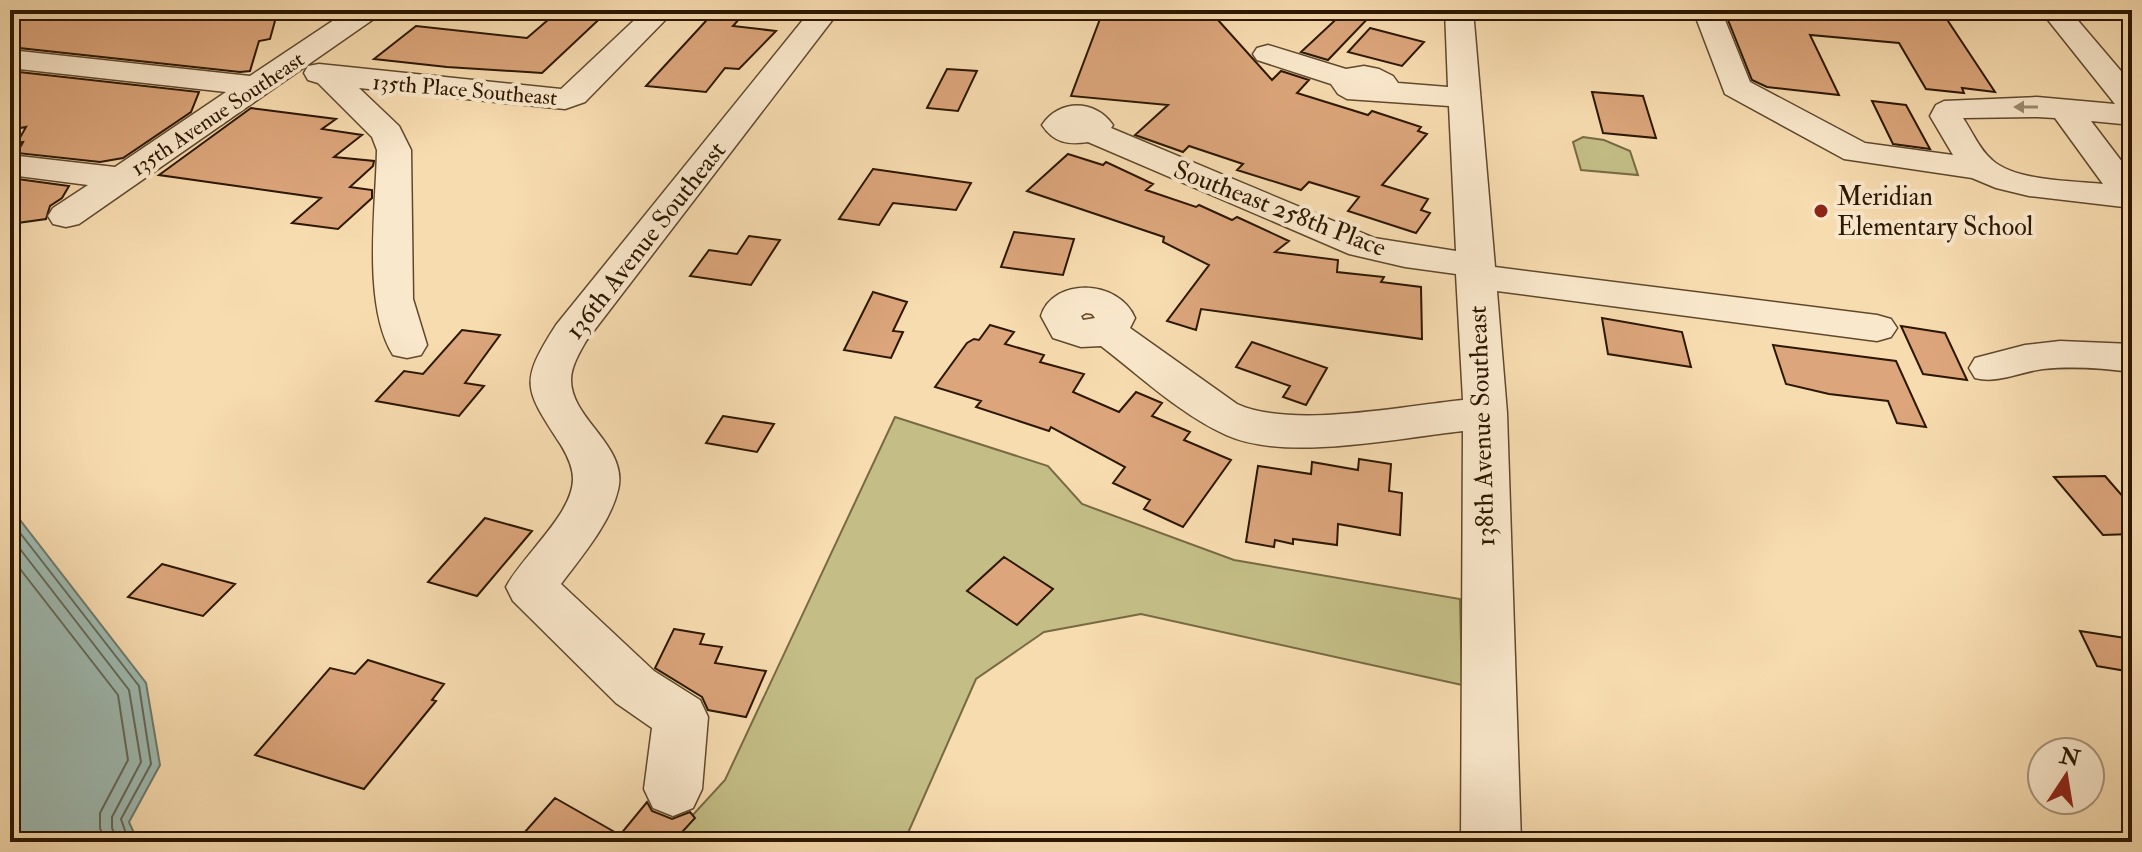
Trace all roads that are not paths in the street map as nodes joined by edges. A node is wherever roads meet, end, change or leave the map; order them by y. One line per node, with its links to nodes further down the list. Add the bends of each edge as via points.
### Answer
1 (661, 10): 10 (street, 135th Place Southeast, via 565,99)
2 (826, 10): 28 (street, 136th Avenue Southeast, via 570,334 551,371 550,385 563,413 597,470 595,489 531,587 635,687 681,717)
3 (1459, 10): 13 (street, 138th Avenue Southeast)
4 (1707, 10): 17 (street, via 1736,87 1856,152)
5 (2054, 10): 12 (street)
6 (355, 11): 9 (street, 135th Avenue Southeast)
7 (1268, 54): 13 (street, via 1347,79 1373,76 1382,90)
8 (10, 59): 11 (street)
9 (290, 64): 10 (street, 135th Place Southeast); 11 (street, 135th Avenue Southeast)
10 (329, 76): 24 (street, via 387,133 394,150 393,299)
11 (252, 86): 18 (street, 135th Avenue Southeast)
12 (2128, 95): 14 (street)
13 (1462, 96): 21 (street, 138th Avenue Southeast)
14 (2065, 109): 17 (street, one-way to 17, via 1947,112); 19 (street)
15 (1092, 132): 21 (street, Southeast 258th Place, via 1362,246)
16 (10, 165): 18 (street)
17 (1981, 169): 19 (street, via 2017,183)
18 (119, 178): 20 (street, 135th Avenue Southeast)
19 (2132, 197)
20 (66, 216)
21 (1474, 270): 22 (street, Southeast 258th Place); 27 (street, 138th Avenue Southeast)
22 (1877, 328)
23 (1107, 331): 27 (street, via 1245,426 1294,433)
24 (407, 345)
25 (2132, 358): 26 (street, via 2047,355)
26 (1990, 368)
27 (1485, 413): 29 (street, 138th Avenue Southeast)
28 (673, 789)
29 (1491, 842)

